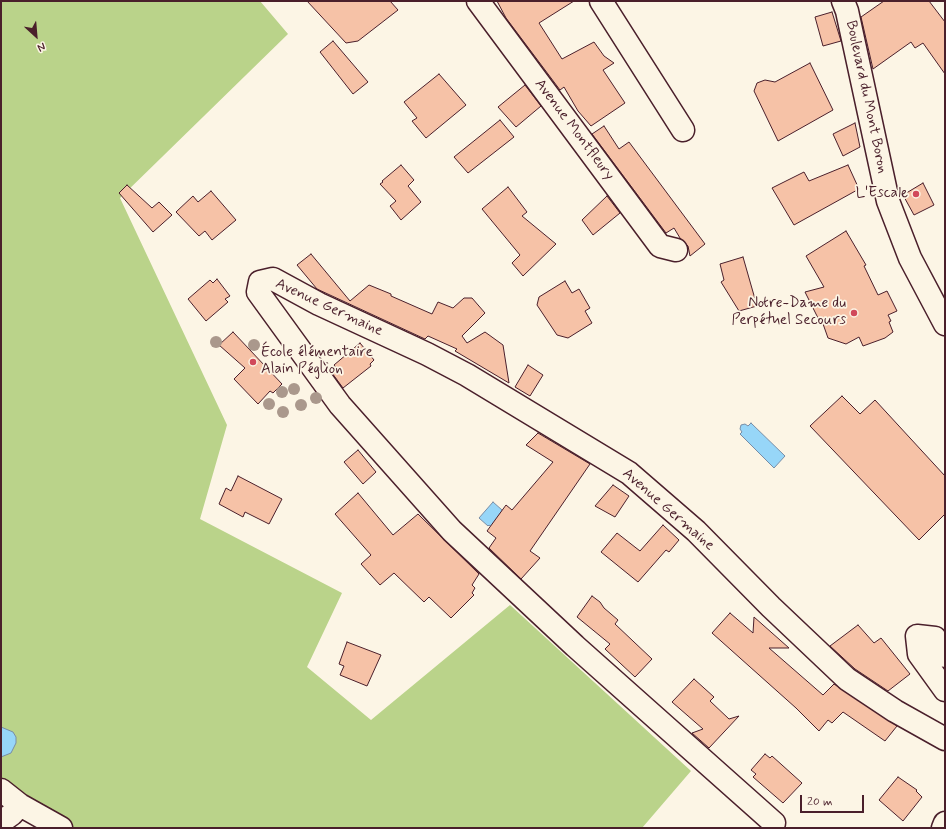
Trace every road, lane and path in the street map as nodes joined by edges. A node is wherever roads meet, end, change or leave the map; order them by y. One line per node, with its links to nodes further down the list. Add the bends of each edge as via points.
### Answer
1 (478, 1): 5 (street, Avenue Montfleury, via 660,246)
2 (601, 1): 4 (street)
3 (843, 1): 6 (street, Boulevard du Mont Boron, via 888,201 910,258)
4 (683, 130)
5 (676, 250)
6 (945, 324)
7 (945, 656): 8 (street, via 935,638 917,636 919,654)
8 (945, 690)
9 (945, 739): 13 (street, Avenue Germaine, via 895,711 848,678 771,607 696,531 629,473 434,357 319,304 274,279 260,282 258,292 340,405 452,531 575,646)
10 (1, 790): 11 (street)
11 (20, 805): 12 (street); 15 (street)
12 (1, 822)
13 (774, 823)
14 (945, 823): 16 (street)
15 (61, 828)
16 (943, 828)

